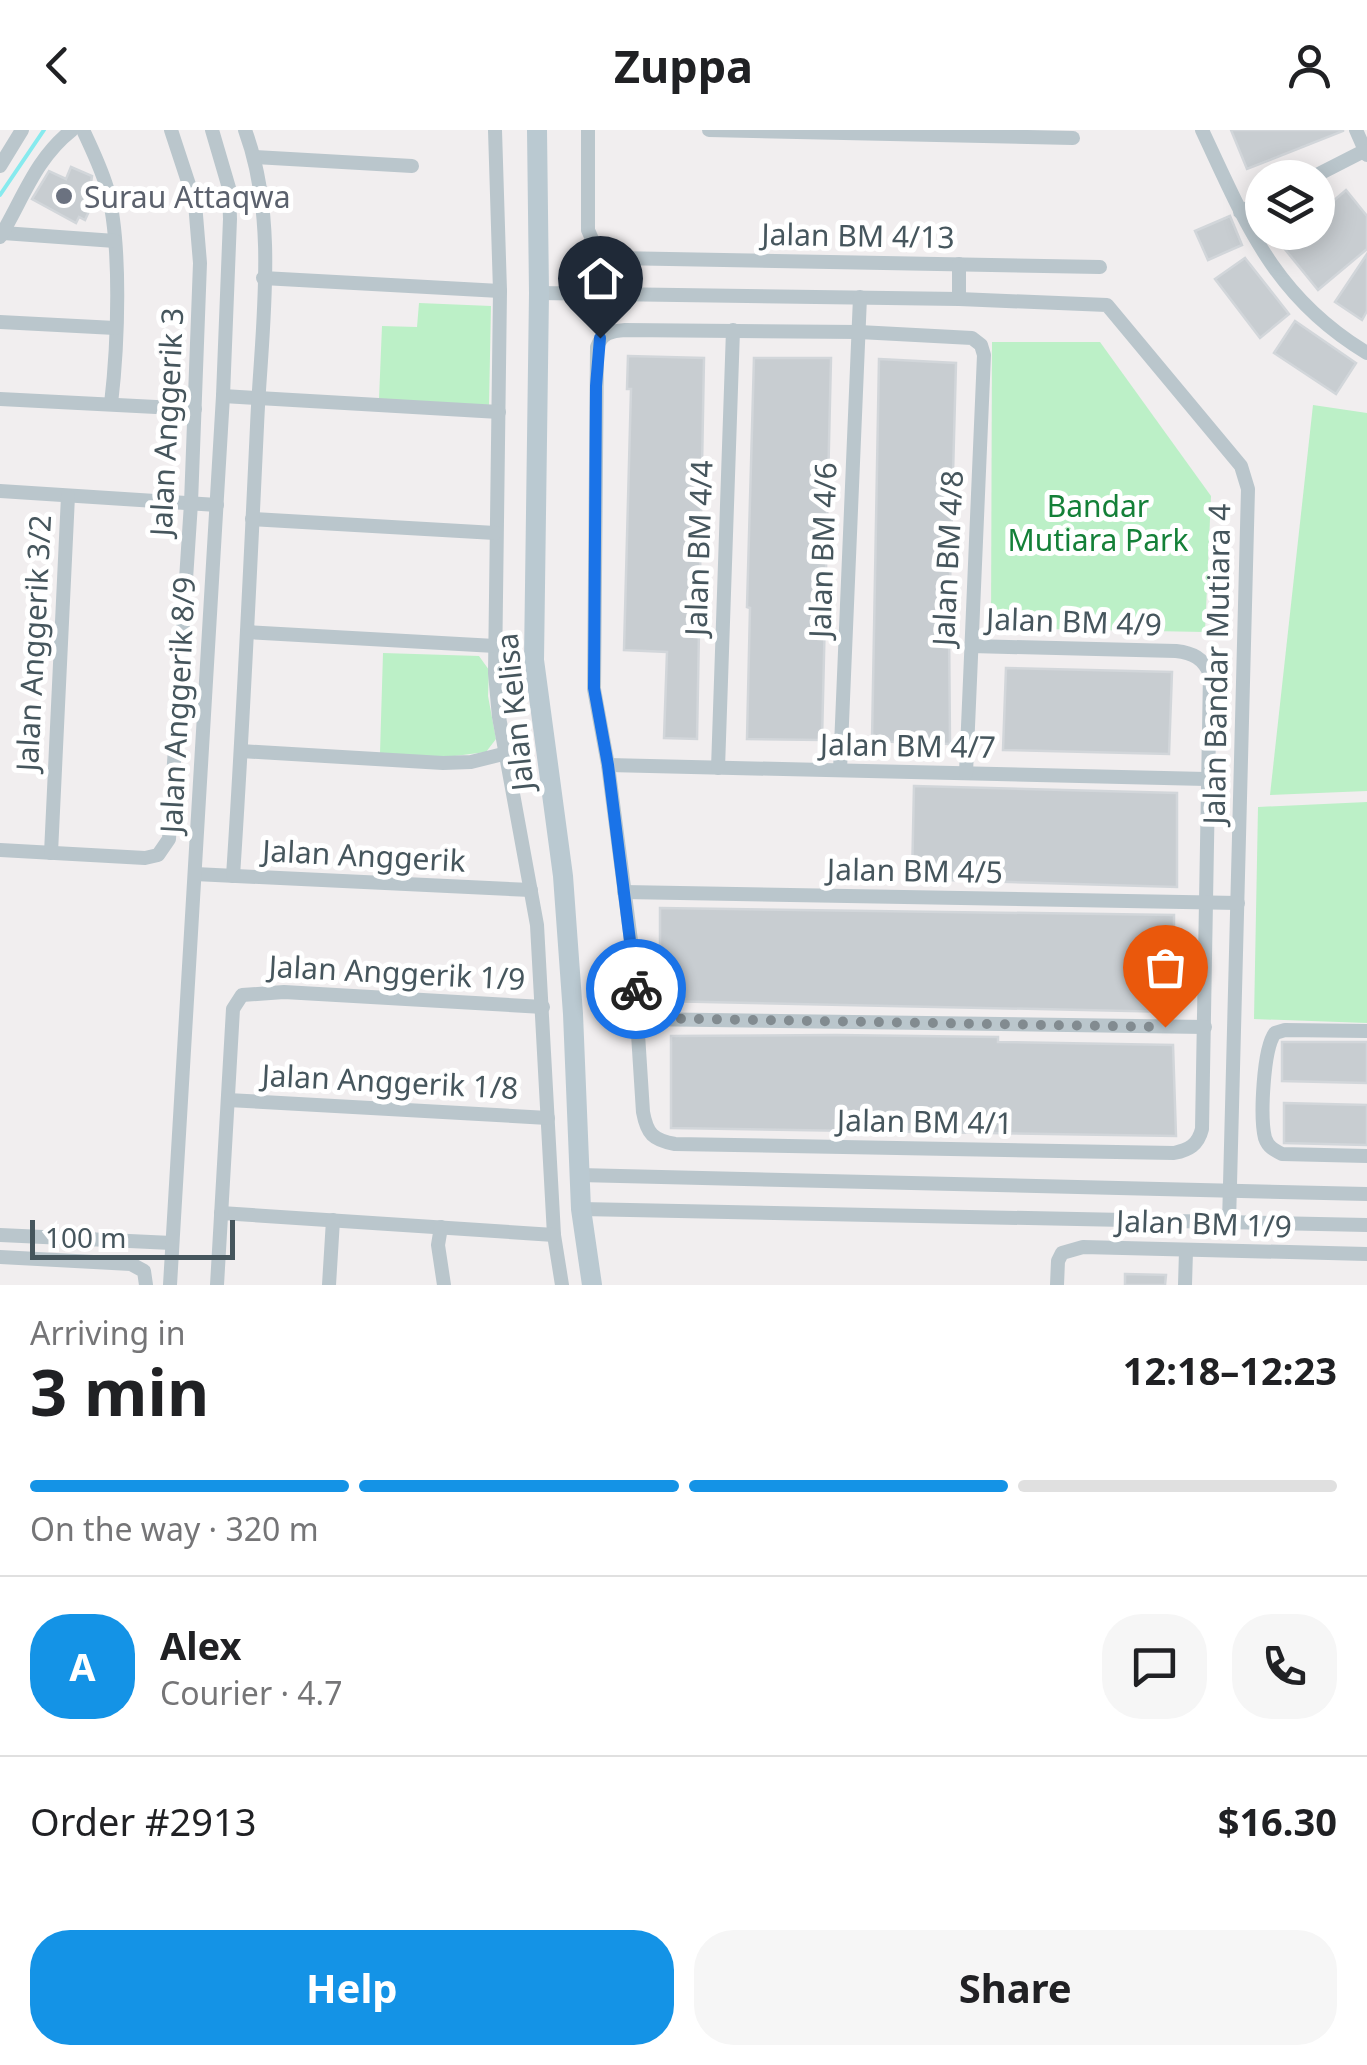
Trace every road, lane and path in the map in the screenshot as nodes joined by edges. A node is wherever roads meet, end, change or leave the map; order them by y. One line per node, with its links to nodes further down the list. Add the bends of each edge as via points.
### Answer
1 (22, 130): 16 (street)
2 (72, 130): 21 (street, via 35,169)
3 (83, 130): 22 (street, via 106,187)
4 (170, 130): 39 (street, Jalan Anggerik 3, via 195,203)
5 (212, 130): 35 (street, Jalan Anggerik 8/9, via 229,188)
6 (245, 130): 15 (street)
7 (495, 130): 26 (street)
8 (537, 130): 27 (main road, Jalan Kelisa)
9 (588, 130): 23 (street, Jalan BM 4/13, via 588,230 595,246 615,258)
10 (709, 130): 13 (street)
11 (1202, 130): 20 (street)
12 (1356, 130): 14 (street)
13 (1073, 138)
14 (1366, 153): 18 (street)
15 (255, 157): 17 (street); 25 (street)
16 (0, 166)
17 (412, 166)
18 (1335, 167)
19 (1245, 210): 20 (street)
20 (1240, 212): 34 (street, via 1296,298)
21 (1, 235): 22 (street)
22 (115, 240): 31 (street)
23 (959, 264): 24 (street, Jalan BM 4/13); 29 (street)
24 (1100, 267)
25 (263, 278): 26 (street); 36 (street)
26 (500, 291): 40 (street)
27 (539, 293): 28 (street, Jalan Bandar Mutiara 4); 72 (main road, Jalan Kelisa, via 534,660 562,876)
28 (860, 297): 29 (street, Jalan Bandar Mutiara 4); 33 (street, Jalan BM 4/6)
29 (959, 298): 64 (street, Jalan Bandar Mutiara 4, via 1107,305 1241,466 1248,489)
30 (0, 322): 31 (street)
31 (115, 328): 38 (street)
32 (732, 330): 33 (street); 52 (street, via 610,331 597,347 592,655); 53 (street, Jalan BM 4/4)
33 (859, 332): 49 (street, Jalan BM 4/8, via 972,338 981,345); 54 (street, Jalan BM 4/6)
34 (1367, 353)
35 (223, 396): 36 (street); 44 (street, Jalan Anggerik 8/9)
36 (258, 398): 40 (street); 45 (street)
37 (0, 399): 38 (street)
38 (112, 404): 39 (street)
39 (195, 408): 43 (street, Jalan Anggerik 3)
40 (498, 412): 46 (street)
41 (0, 491): 42 (street)
42 (68, 496): 43 (street); 58 (street, Jalan Anggerik 3/2)
43 (191, 503): 44 (street); 58 (street, Jalan Anggerik 3, via 169,840 158,855 145,858)
44 (217, 505): 59 (street, Jalan Anggerik 8/9)
45 (252, 519): 46 (street); 47 (street)
46 (496, 532): 48 (street)
47 (247, 632): 48 (street); 50 (street)
48 (495, 646): 51 (street)
49 (970, 646): 55 (street, Jalan BM 4/8); 56 (street, Jalan BM 4/9, via 1176,651 1200,658 1210,674)
50 (241, 751): 51 (street, via 443,763); 60 (street)
51 (506, 753): 61 (street)
52 (608, 765): 53 (street, Jalan BM 4/7); 62 (street)
53 (718, 768): 54 (street, Jalan BM 4/7)
54 (840, 770): 55 (street, Jalan BM 4/7)
55 (966, 773): 56 (street, Jalan BM 4/7)
56 (1206, 779): 63 (street)
57 (0, 850): 58 (street)
58 (50, 853)
59 (194, 874): 60 (street, Jalan Anggerik); 83 (street, Jalan Anggerik 8/9)
60 (232, 876): 61 (street, Jalan Anggerik)
61 (532, 890): 65 (street)
62 (624, 892): 63 (street, Jalan BM 4/5); 66 (street)
63 (1206, 902): 64 (street, Jalan BM 4/5); 67 (street)
64 (1238, 903): 73 (street, Jalan Bandar Mutiara 4)
65 (544, 1007): 69 (street, Jalan Anggerik 1/9, via 250,992 233,1009); 70 (street)
66 (638, 1018): 67 (street); 67 (street, Jalan BM 4/1, via 646,1127 658,1141 1174,1153 1190,1149 1202,1129)
67 (1205, 1027)
68 (1367, 1031): 71 (street, via 1285,1030 1271,1038 1264,1135 1272,1150)
69 (228, 1100): 70 (street, Jalan Anggerik 1/8); 76 (street, Jalan Anggerik 1/9)
70 (548, 1118): 82 (street)
71 (1367, 1156)
72 (579, 1175): 73 (street); 75 (main road, Jalan Kelisa)
73 (1231, 1192): 74 (street); 78 (street, Jalan Bandar Mutiara 4)
74 (1367, 1194)
75 (581, 1209): 78 (street); 94 (main road, Jalan Kelisa)
76 (221, 1213): 77 (street); 90 (street, Jalan Anggerik 1/9)
77 (332, 1220): 80 (street); 91 (street)
78 (1229, 1223): 79 (street)
79 (1367, 1224)
80 (441, 1228): 82 (street); 92 (street)
81 (0, 1234): 83 (street)
82 (554, 1235): 93 (street)
83 (172, 1243): 89 (street, Jalan Anggerik 8/9)
84 (1186, 1252): 85 (street, Jalan BM 1/9); 87 (street, Jalan BM 1/9, via 1069,1248 1058,1260); 95 (street)
85 (1367, 1254)
86 (0, 1257): 88 (street, via 131,1264 144,1272)
87 (1057, 1279)
88 (146, 1285)
89 (170, 1285)
90 (217, 1285)
91 (330, 1285)
92 (444, 1285)
93 (562, 1285)
94 (592, 1285)
95 (1186, 1285)

